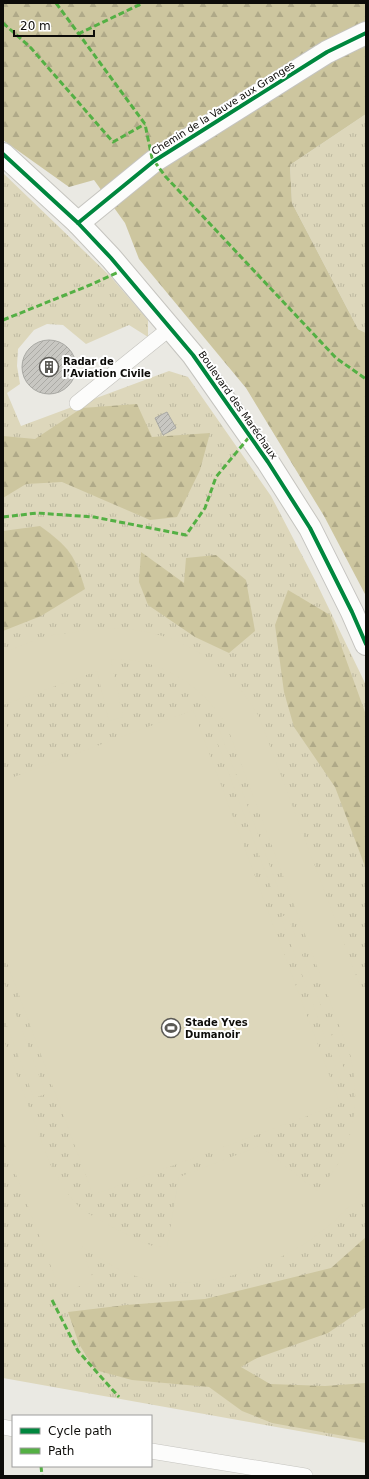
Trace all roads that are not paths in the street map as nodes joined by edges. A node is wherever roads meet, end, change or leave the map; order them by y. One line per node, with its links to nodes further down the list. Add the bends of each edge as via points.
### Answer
1 (366, 33): 3 (street, Chemin de la Vauve aux Granges, via 327,52 154,161)
2 (3, 154): 3 (street, Boulevard des Maréchaux)
3 (78, 223): 4 (street, Boulevard des Maréchaux, via 111,258)
4 (169, 329): 5 (lane); 6 (street, Boulevard des Maréchaux, via 193,354 310,528)
5 (77, 403)
6 (366, 644)
7 (152, 1452): 8 (lane)
8 (305, 1476)

